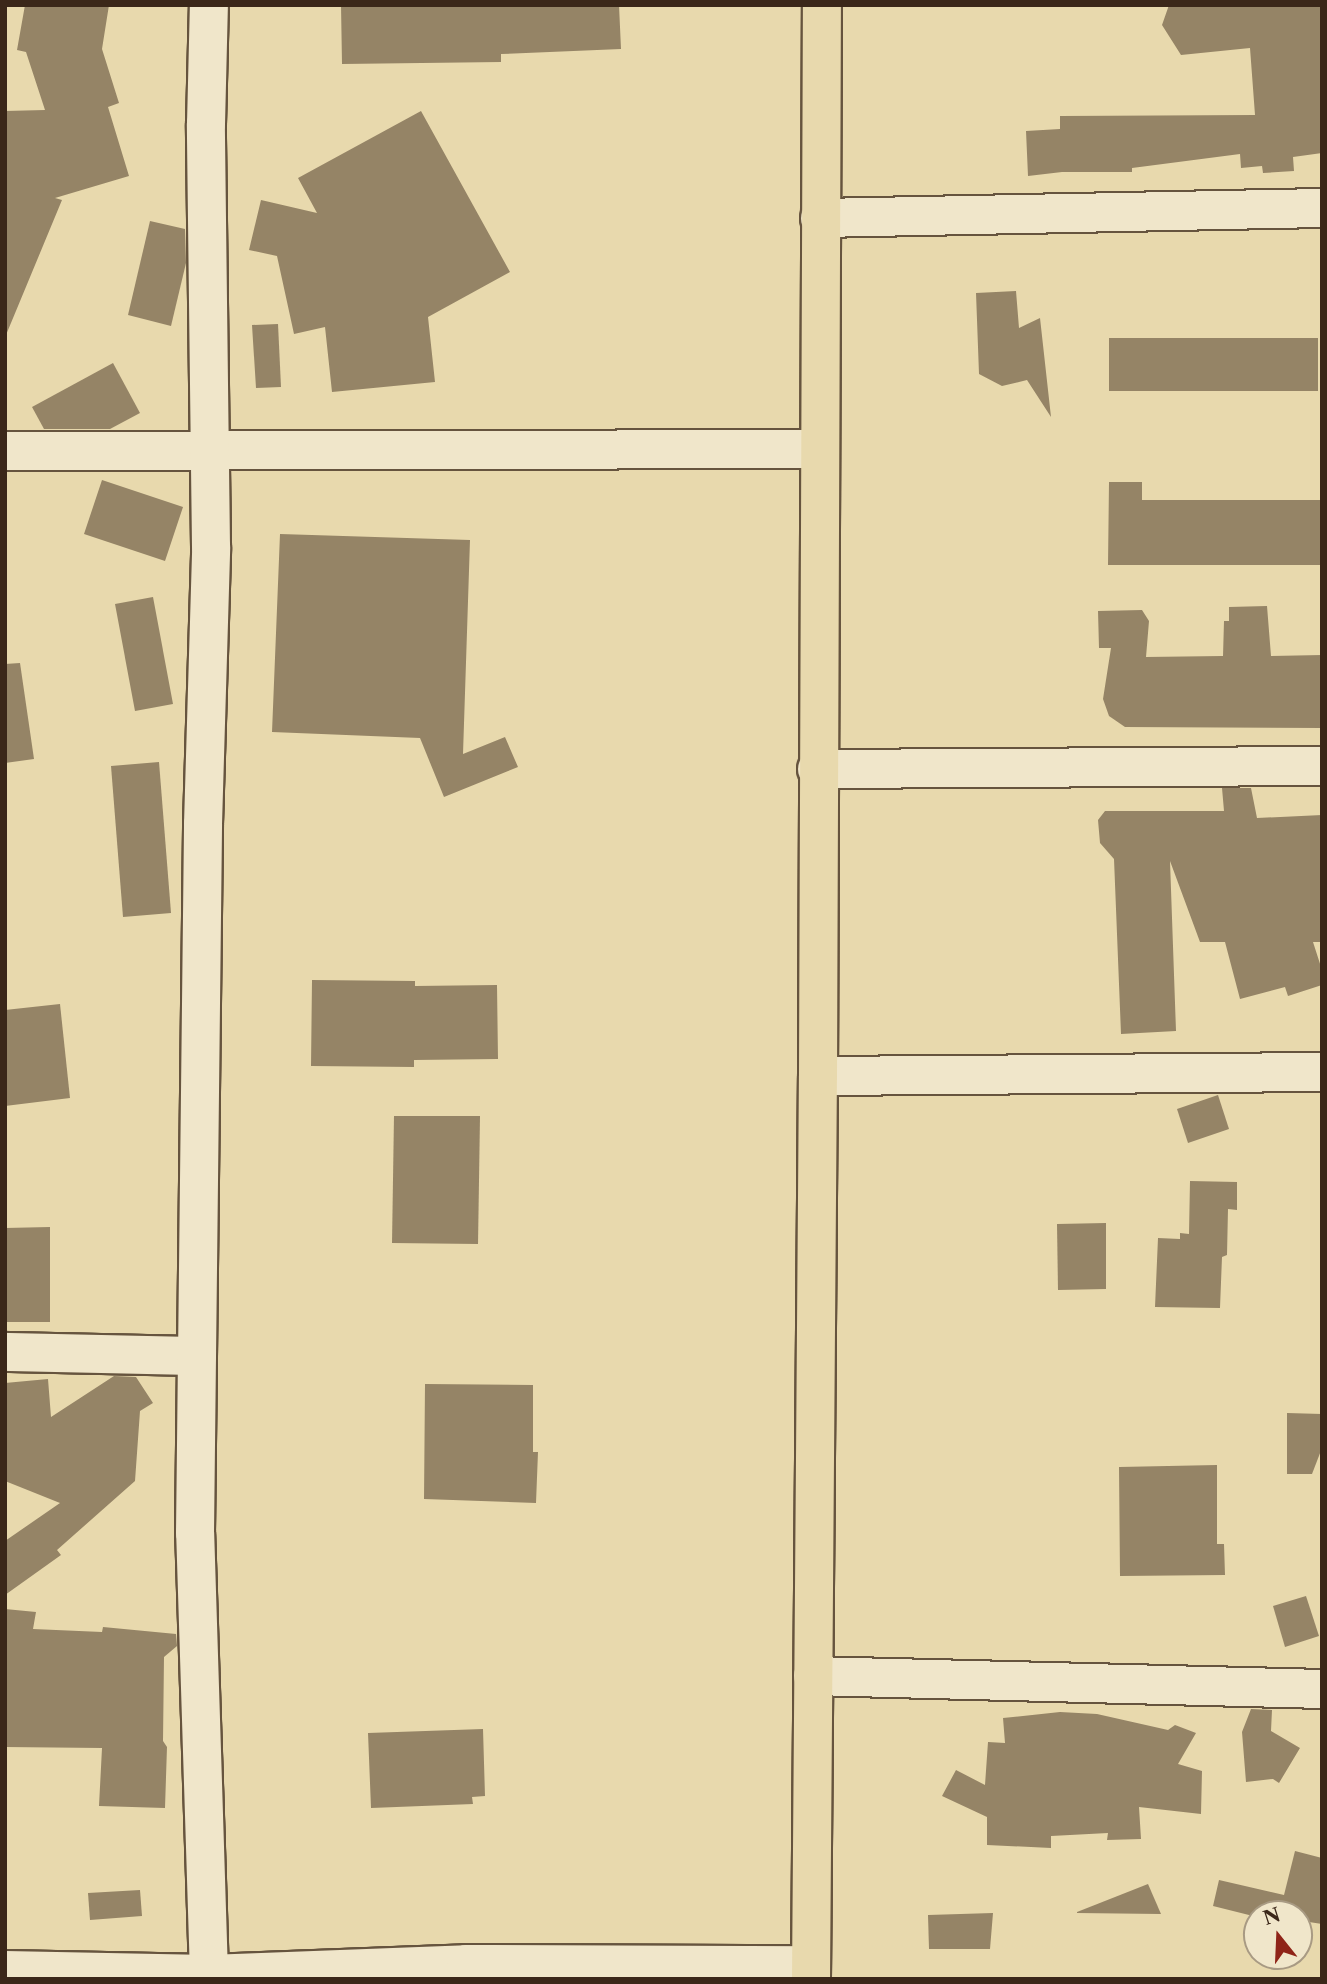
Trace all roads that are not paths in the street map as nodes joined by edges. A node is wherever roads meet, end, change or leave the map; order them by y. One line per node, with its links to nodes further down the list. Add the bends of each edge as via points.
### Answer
1 (209, 5): 7 (street)
2 (821, 5): 4 (highway)
3 (1322, 208): 4 (street)
4 (820, 218): 5 (highway)
5 (819, 449): 7 (street); 9 (highway)
6 (5, 451): 7 (street)
7 (210, 451): 13 (street)
8 (1322, 766): 9 (street)
9 (817, 769): 11 (highway)
10 (1322, 1072): 11 (street)
11 (818, 1076): 14 (highway)
12 (5, 1352): 13 (street)
13 (197, 1356): 18 (street, via 195,1533)
14 (813, 1676): 15 (street); 17 (highway)
15 (1322, 1689)
16 (5, 1970): 18 (street)
17 (811, 1972): 18 (street, via 466,1964)
18 (209, 1974)

